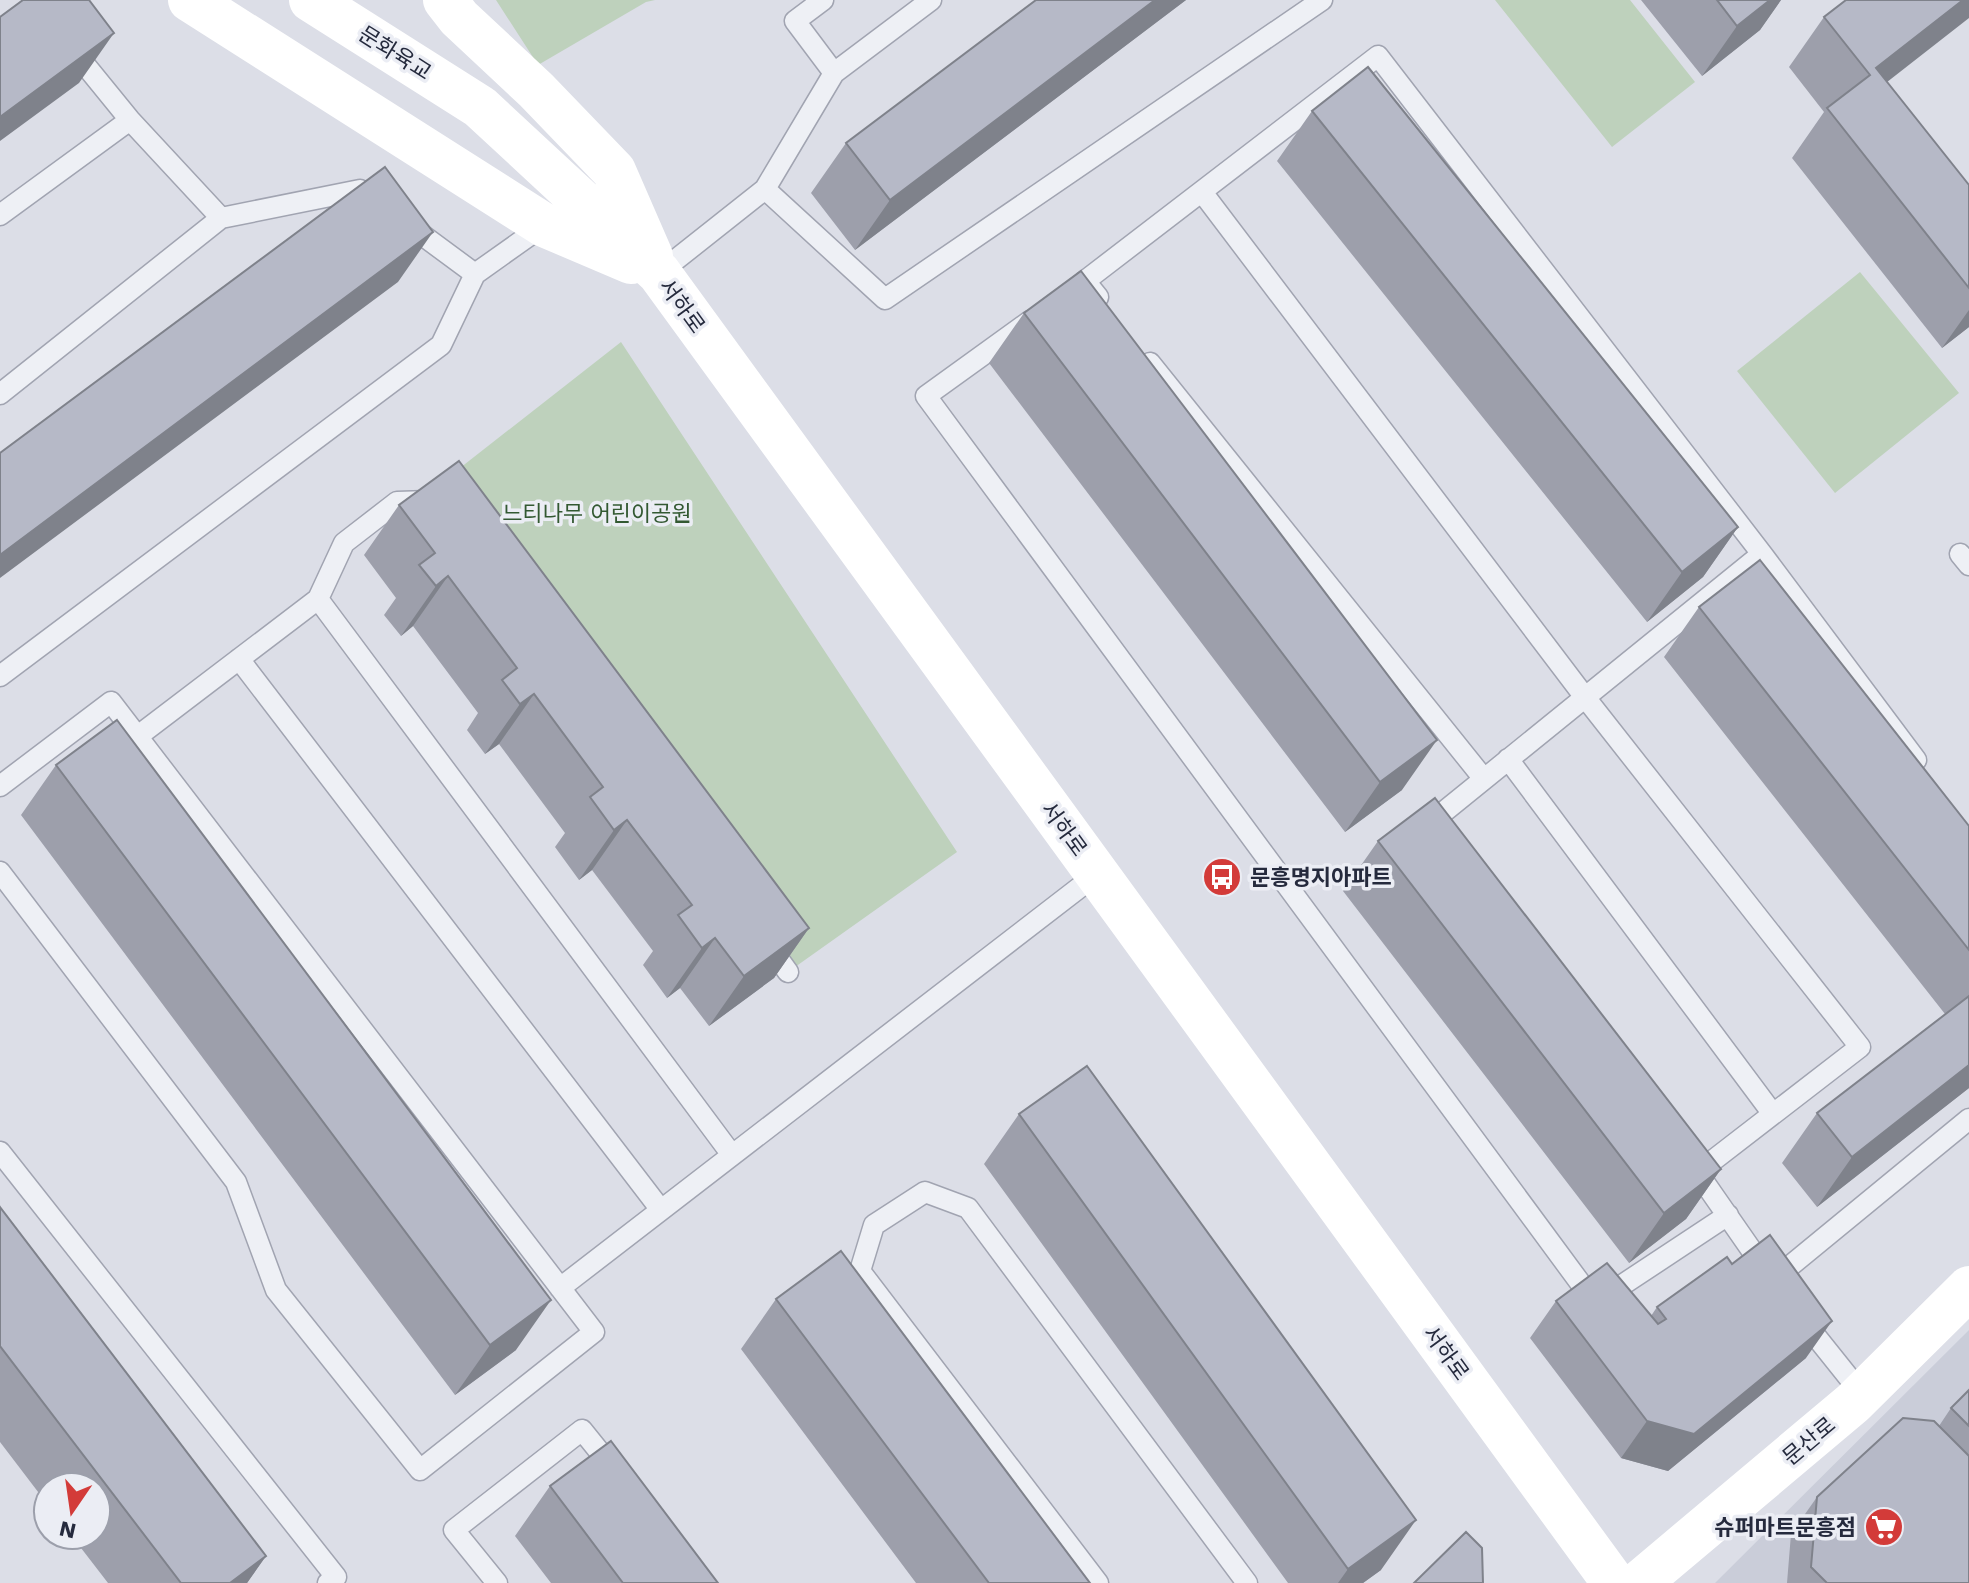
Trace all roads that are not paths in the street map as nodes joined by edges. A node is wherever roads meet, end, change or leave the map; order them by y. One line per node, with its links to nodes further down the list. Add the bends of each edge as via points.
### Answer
1 (190, 0): 15 (main road)
2 (311, 0): 9 (main road, 문화육교)
3 (445, 0): 16 (main road, via 614,171)
4 (823, 0): 8 (lane, via 795,21)
5 (931, 0): 8 (lane)
6 (1322, 0): 11 (lane, via 885,299)
7 (61, 36): 10 (lane)
8 (834, 73): 11 (lane)
9 (480, 107): 16 (main road, 서하로)
10 (130, 120): 13 (lane); 14 (lane)
11 (765, 189): 16 (lane)
12 (1202, 192): 19 (lane, via 1078,285); 23 (lane, via 1378,56); 27 (lane)
13 (0, 215)
14 (221, 218): 17 (lane, via 360,190); 21 (lane)
15 (544, 225): 16 (main road); 17 (lane)
16 (659, 273): 35 (main road, 서하로)
17 (475, 274): 26 (lane, via 441,345)
18 (1048, 307): 45 (lane, via 926,396 1595,1303)
19 (1115, 318)
20 (1135, 343): 30 (lane)
21 (0, 394)
22 (447, 500): 24 (lane, via 397,502 344,543)
23 (1762, 554): 27 (lane); 31 (lane)
24 (318, 599): 25 (lane); 42 (lane)
25 (239, 659): 28 (lane); 44 (lane)
26 (0, 676)
27 (1584, 696): 29 (lane); 38 (lane, via 1860,1047)
28 (138, 736): 32 (lane, via 111,702); 46 (lane)
29 (1508, 759): 30 (lane); 38 (lane)
30 (1484, 779): 33 (lane, via 1430,823)
31 (1931, 780)
32 (0, 786)
33 (1449, 848)
34 (0, 872): 46 (lane, via 236,1182 276,1290 420,1470 594,1332)
35 (1097, 874): 42 (lane); 55 (main road, 서하로)
36 (751, 921): 37 (lane)
37 (788, 972)
38 (1773, 1114): 43 (lane)
39 (1969, 1119): 48 (lane)
40 (1679, 1147): 43 (lane)
41 (0, 1152): 51 (lane, via 336,1577)
42 (732, 1155): 44 (lane)
43 (1698, 1172): 45 (lane)
44 (661, 1210): 46 (lane)
45 (1728, 1215): 48 (lane)
46 (560, 1288)
47 (1969, 1288): 49 (main road, 문산로)
48 (1781, 1291): 49 (lane)
49 (1862, 1394): 56 (main road, 문산로)
50 (629, 1489): 52 (lane, via 582,1430 454,1530)
51 (328, 1583)
52 (497, 1583)
53 (1098, 1583): 54 (lane, via 860,1271 874,1225 925,1192 968,1208)
54 (1247, 1583)
55 (1614, 1583)
56 (1639, 1583)

